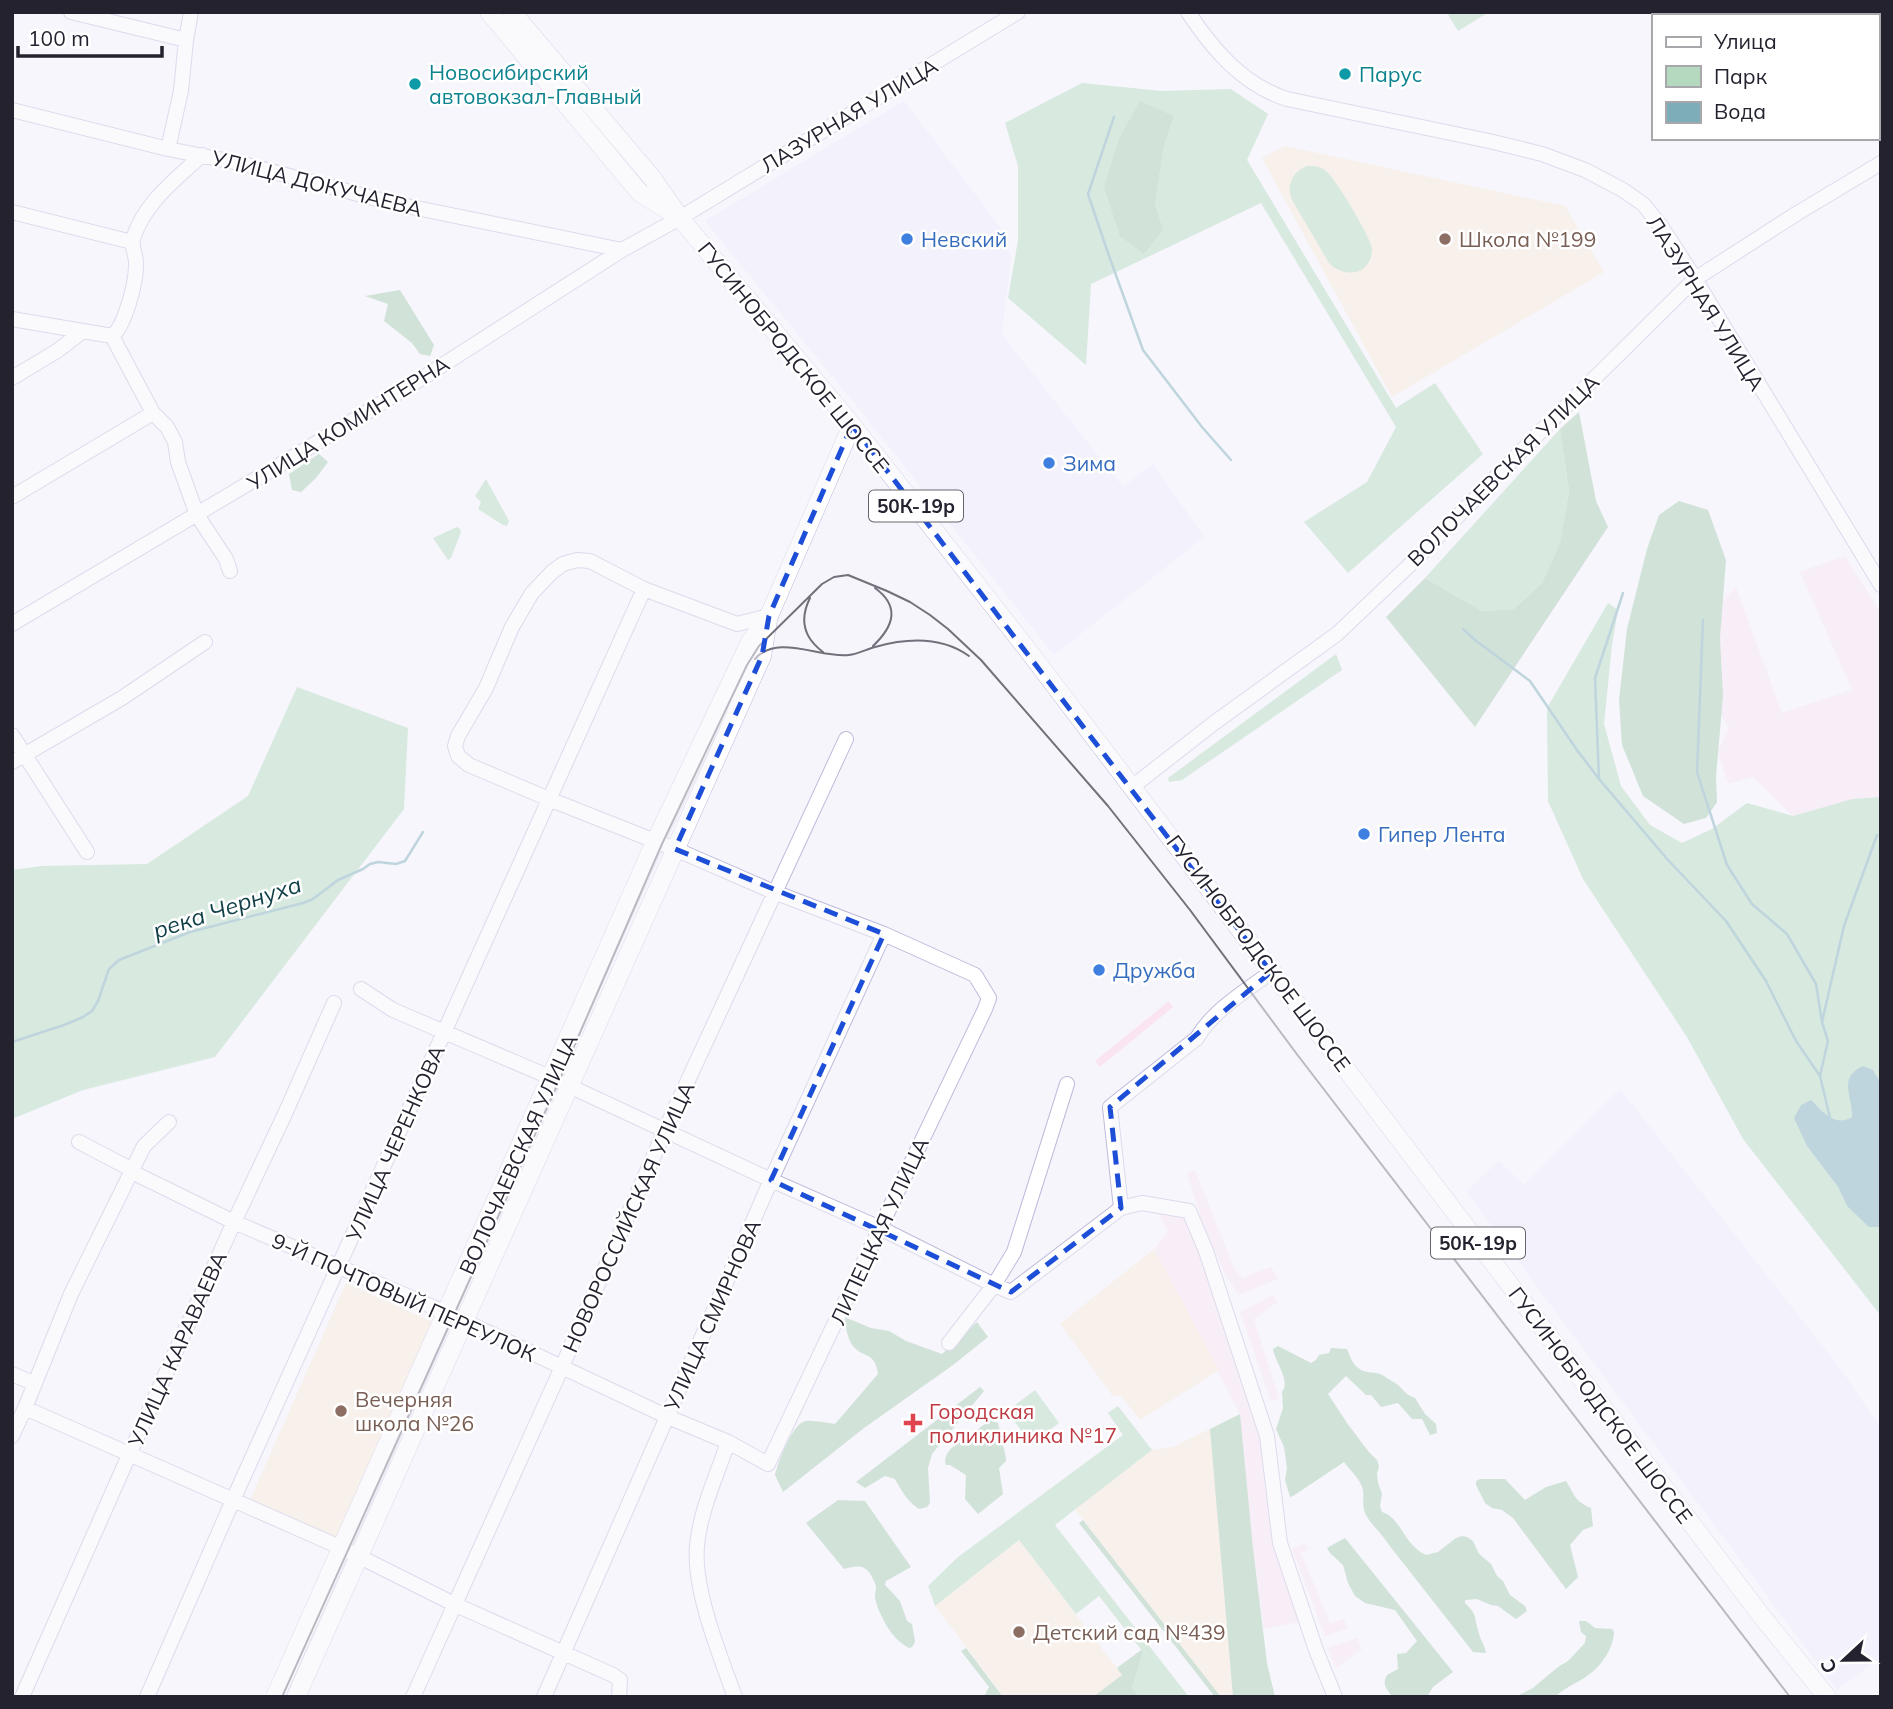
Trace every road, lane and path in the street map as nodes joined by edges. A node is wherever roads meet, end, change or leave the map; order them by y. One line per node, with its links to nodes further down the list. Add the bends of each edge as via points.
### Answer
1 (71, 12): 7 (street)
2 (191, 12): 7 (street)
3 (489, 12): 13 (main road, ГУСИНОБРОДСКОЕ ШОССЕ / 50К-19р, via 640,193)
4 (512, 12): 13 (main road, ГУСИНОБРОДСКОЕ ШОССЕ / 50К-19р, via 653,179)
5 (1018, 12): 13 (street, ЛАЗУРНАЯ УЛИЦА)
6 (1188, 12): 16 (street, ЛАЗУРНАЯ УЛИЦА, via 1239,74 1269,93 1542,154 1623,190 1643,204 1661,226)
7 (186, 40): 9 (street)
8 (12, 110): 9 (street, УЛИЦА ДОКУЧАЕВА)
9 (169, 149): 10 (street, УЛИЦА ДОКУЧАЕВА)
10 (202, 155): 14 (street, via 143,215); 15 (street, УЛИЦА ДОКУЧАЕВА, via 392,203)
11 (1881, 163): 16 (street, ВОЛОЧАЕВСКАЯ УЛИЦА)
12 (12, 212): 14 (street)
13 (680, 218): 15 (street, УЛИЦА КОМИНТЕРНА); 22 (main road, ГУСИНОБРОДСКОЕ ШОССЕ / 50К-19р)
14 (132, 242): 19 (street, via 137,263 133,286 121,325)
15 (622, 250): 24 (street, УЛИЦА КОМИНТЕРНА)
16 (1695, 279): 26 (street, ЛАЗУРНАЯ УЛИЦА); 34 (street, ВОЛОЧАЕВСКАЯ УЛИЦА, via 1336,634)
17 (12, 319): 18 (street)
18 (82, 332): 19 (street); 20 (street)
19 (112, 336): 21 (street)
20 (12, 378)
21 (153, 413): 23 (street); 24 (street, via 175,442)
22 (852, 425): 28 (main road, ВОЛОЧАЕВСКАЯ УЛИЦА); 34 (main road, ГУСИНОБРОДСКОЕ ШОССЕ / 50К-19р)
23 (12, 497)
24 (197, 515): 25 (street); 29 (street, УЛИЦА КОМИНТЕРНА)
25 (230, 571)
26 (1881, 585)
27 (644, 589): 28 (street, via 737,624); 35 (street, УЛИЦА ЧЕРЕНКОВА); 35 (street, via 590,561 563,564 552,572 532,593 512,627 486,688 458,737 458,756 469,765)
28 (769, 616): 36 (main road, ВОЛОЧАЕВСКАЯ УЛИЦА, via 750,642); 37 (main road, ВОЛОЧАЕВСКАЯ УЛИЦА, via 762,656)
29 (12, 624)
30 (205, 642): 33 (street)
31 (12, 735): 33 (street)
32 (846, 739): 39 (street, НОВОРОССИЙСКАЯ УЛИЦА)
33 (19, 759): 38 (street)
34 (1132, 787): 41 (main road, ГУСИНОБРОДСКОЕ ШОССЕ / 50К-19р)
35 (549, 799): 36 (street); 44 (street, УЛИЦА ЧЕРЕНКОВА)
36 (656, 842): 37 (street); 45 (main road, ВОЛОЧАЕВСКАЯ УЛИЦА)
37 (675, 849): 39 (street); 47 (main road, ВОЛОЧАЕВСКАЯ УЛИЦА)
38 (87, 852)
39 (775, 892): 40 (street); 49 (street, НОВОРОССИЙСКАЯ УЛИЦА)
40 (884, 934): 52 (street, УЛИЦА СМИРНОВА); 55 (street, ЛИПЕЦКАЯ УЛИЦА, via 975,975 989,998)
41 (1272, 972): 53 (street, via 1110,1107); 84 (main road, ГУСИНОБРОДСКОЕ ШОССЕ / 50К-19р)
42 (361, 989): 44 (street, via 393,1010)
43 (334, 1003): 54 (street, УЛИЦА КАРАВАЕВА)
44 (445, 1031): 45 (street); 56 (street, УЛИЦА ЧЕРЕНКОВА)
45 (552, 1078): 47 (street); 58 (main road, ВОЛОЧАЕВСКАЯ УЛИЦА)
46 (1067, 1084): 57 (street, via 1014,1252)
47 (570, 1086): 49 (street); 59 (main road, ВОЛОЧАЕВСКАЯ УЛИЦА)
48 (169, 1122): 51 (street, via 144,1146)
49 (665, 1130): 52 (street); 61 (street, НОВОРОССИЙСКАЯ УЛИЦА)
50 (79, 1142): 51 (street, 9-Й ПОЧТОВЫЙ ПЕРЕУЛОК)
51 (132, 1172): 54 (street, 9-Й ПОЧТОВЫЙ ПЕРЕУЛОК); 63 (street, via 71,1294)
52 (771, 1180): 55 (street); 65 (street, УЛИЦА СМИРНОВА)
53 (1122, 1208): 57 (street, via 1011,1292); 83 (street, via 1142,1203 1189,1211 1267,1436 1280,1543)
54 (234, 1222): 56 (street, 9-Й ПОЧТОВЫЙ ПЕРЕУЛОК); 68 (street, УЛИЦА КАРАВАЕВА)
55 (880, 1228): 57 (street); 69 (street, ЛИПЕЦКАЯ УЛИЦА)
56 (339, 1268): 58 (street, 9-Й ПОЧТОВЫЙ ПЕРЕУЛОК); 70 (street, УЛИЦА ЧЕРЕНКОВА)
57 (994, 1285): 60 (street)
58 (447, 1313): 59 (street, 9-Й ПОЧТОВЫЙ ПЕРЕУЛОК); 71 (main road, ВОЛОЧАЕВСКАЯ УЛИЦА)
59 (464, 1321): 61 (street, 9-Й ПОЧТОВЫЙ ПЕРЕУЛОК); 72 (main road, ВОЛОЧАЕВСКАЯ УЛИЦА)
60 (949, 1343)
61 (562, 1367): 65 (street, 9-Й ПОЧТОВЫЙ ПЕРЕУЛОК); 73 (street, НОВОРОССИЙСКАЯ УЛИЦА)
62 (12, 1374): 63 (street)
63 (35, 1384): 64 (street)
64 (26, 1408): 66 (street); 68 (street)
65 (668, 1417): 67 (street, 9-Й ПОЧТОВЫЙ ПЕРЕУЛОК); 74 (street, УЛИЦА СМИРНОВА)
66 (12, 1436)
67 (728, 1442): 69 (street, 9-Й ПОЧТОВЫЙ ПЕРЕУЛОК); 82 (street, via 696,1546 706,1609)
68 (129, 1455): 70 (street); 75 (street, УЛИЦА КАРАВАЕВА)
69 (768, 1464)
70 (233, 1500): 71 (street); 76 (street, УЛИЦА ЧЕРЕНКОВА)
71 (342, 1548): 72 (street); 77 (main road, ВОЛОЧАЕВСКАЯ УЛИЦА)
72 (358, 1556): 73 (street); 78 (main road, ВОЛОЧАЕВСКАЯ УЛИЦА)
73 (456, 1605): 74 (street); 79 (street, НОВОРОССИЙСКАЯ УЛИЦА)
74 (564, 1653): 80 (street, УЛИЦА СМИРНОВА); 81 (street, via 620,1680)
75 (22, 1694)
76 (147, 1697)
77 (275, 1697)
78 (296, 1697)
79 (413, 1697)
80 (544, 1697)
81 (619, 1697)
82 (735, 1697)
83 (1335, 1697)
84 (1827, 1697)

